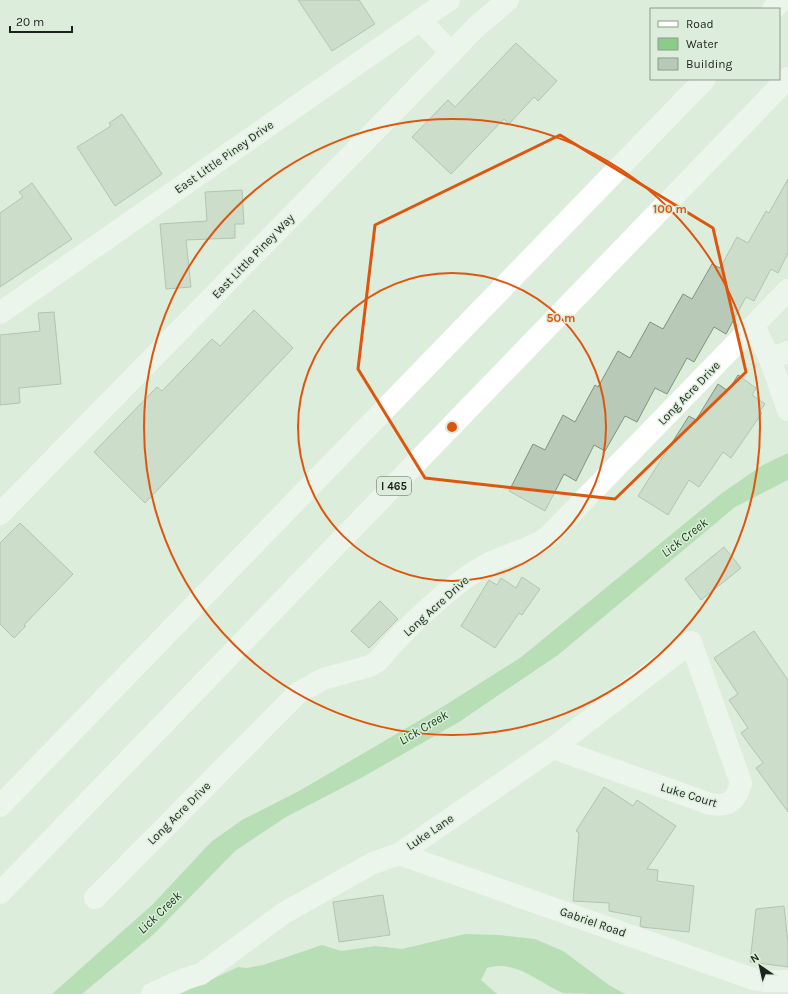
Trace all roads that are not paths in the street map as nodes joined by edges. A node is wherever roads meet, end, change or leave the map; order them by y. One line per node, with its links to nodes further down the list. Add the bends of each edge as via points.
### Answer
1 (449, 0): 5 (main road, East Little Piney Drive)
2 (508, 0): 6 (main road, East Little Piney Way)
3 (782, 0): 4 (main road)
4 (774, 8)
5 (420, 20): 6 (main road); 10 (main road, East Little Piney Drive)
6 (451, 53): 14 (main road, East Little Piney Way)
7 (788, 78): 19 (main road, I 465)
8 (704, 80): 17 (main road)
9 (788, 290): 11 (main road, Long Acre Drive)
10 (0, 313)
11 (754, 326): 12 (main road); 20 (main road, Long Acre Drive, via 548,537 526,550 490,563 466,577 428,609 378,661 370,666 322,679 298,693)
12 (779, 356): 13 (main road)
13 (788, 410)
14 (0, 514)
15 (691, 642): 16 (main road, Luke Lane); 16 (main road, Luke Court, via 741,783 735,798 720,805 710,804)
16 (553, 748): 18 (main road, Luke Lane)
17 (0, 806)
18 (398, 854): 21 (main road, Gabriel Road, via 753,979 767,982); 22 (main road, Luke Lane, via 374,863 284,913 201,974)
19 (0, 893)
20 (95, 898)
21 (788, 981)
22 (152, 994)

